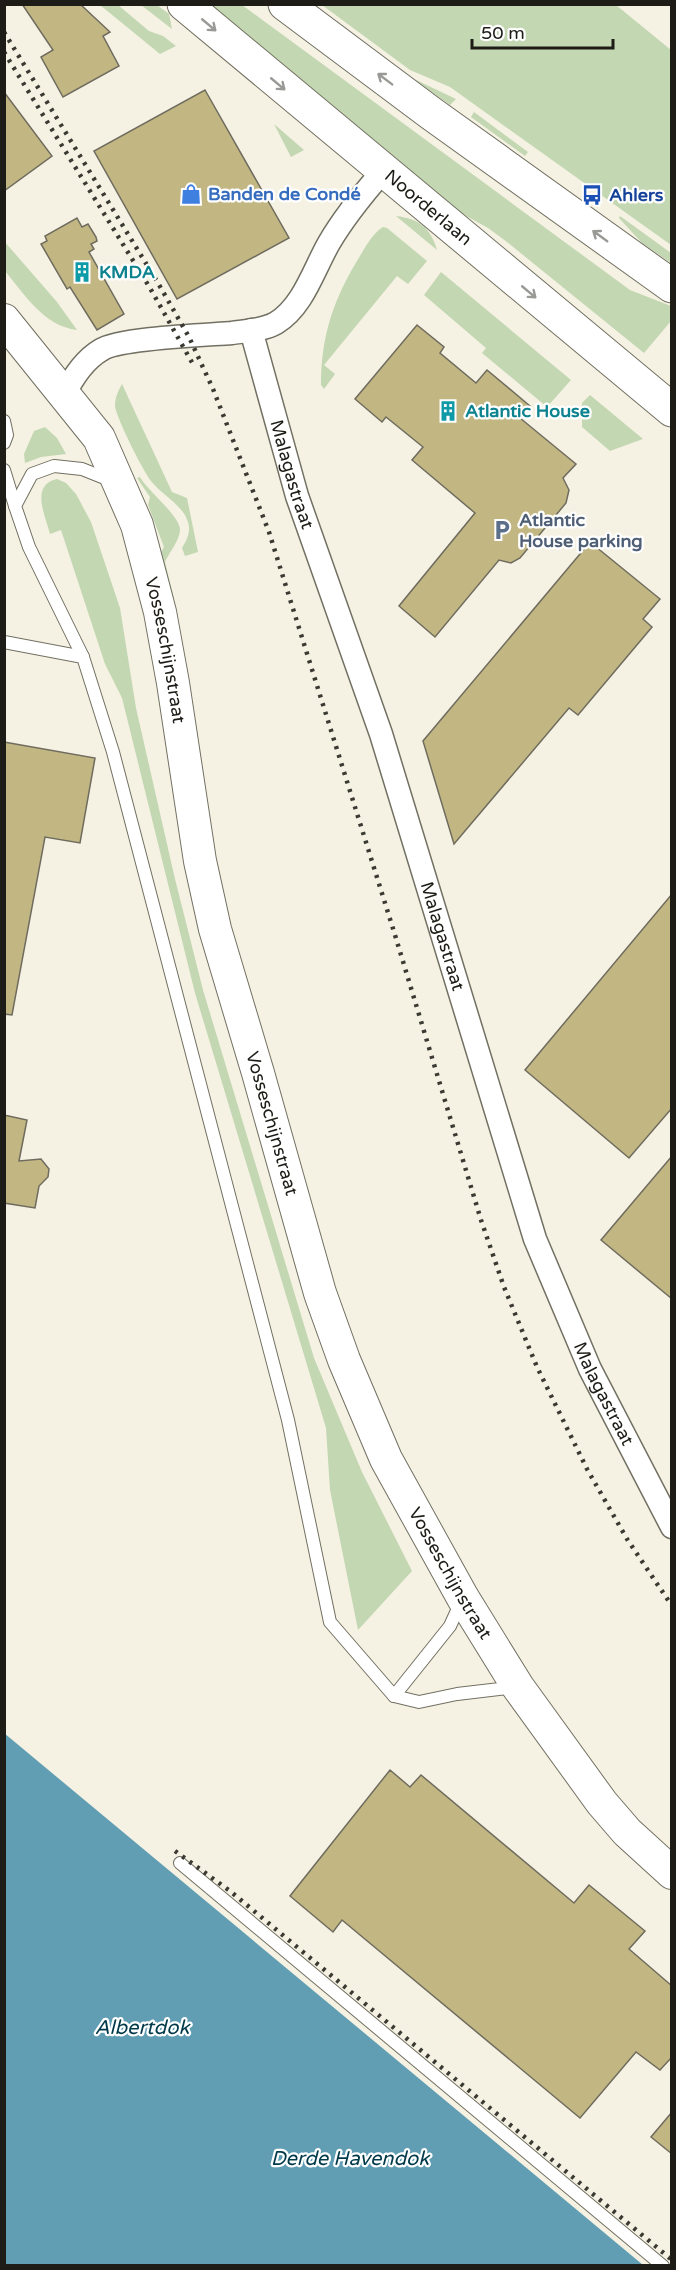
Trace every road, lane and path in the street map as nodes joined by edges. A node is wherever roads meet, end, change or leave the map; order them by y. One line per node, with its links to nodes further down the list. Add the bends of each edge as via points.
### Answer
1 (183, 4): 3 (main road, Noorderlaan, one-way to 3)
2 (285, 4): 4 (main road, one-way to 2)
3 (383, 171): 6 (street, via 351,208 295,306 276,323); 8 (main road, Noorderlaan, one-way to 8)
4 (672, 286)
5 (5, 320): 7 (street, Vosseschijnstraat)
6 (251, 330): 7 (street, via 103,348 73,378); 16 (street, Malagastraat, via 297,496 381,734 535,1239 590,1370)
7 (64, 395): 12 (street, Vosseschijnstraat, via 99,438)
8 (672, 410)
9 (4, 421): 10 (lane)
10 (4, 443)
11 (4, 470): 13 (lane)
12 (119, 484): 13 (lane, via 82,469 54,466 32,474); 17 (street, Vosseschijnstraat, via 137,525 160,612 200,861 215,929 320,1293 386,1459)
13 (15, 506): 15 (lane, via 29,547)
14 (4, 642): 15 (lane)
15 (83, 657): 19 (lane, via 116,763 288,1420 330,1622)
16 (672, 1527)
17 (463, 1598): 18 (street, Vosseschijnstraat); 19 (lane, via 450,1626)
18 (518, 1687): 19 (lane, via 419,1702); 21 (street, Vosseschijnstraat, via 602,1803)
19 (394, 1696)
20 (180, 1863): 22 (lane)
21 (672, 1873)
22 (663, 2265)

